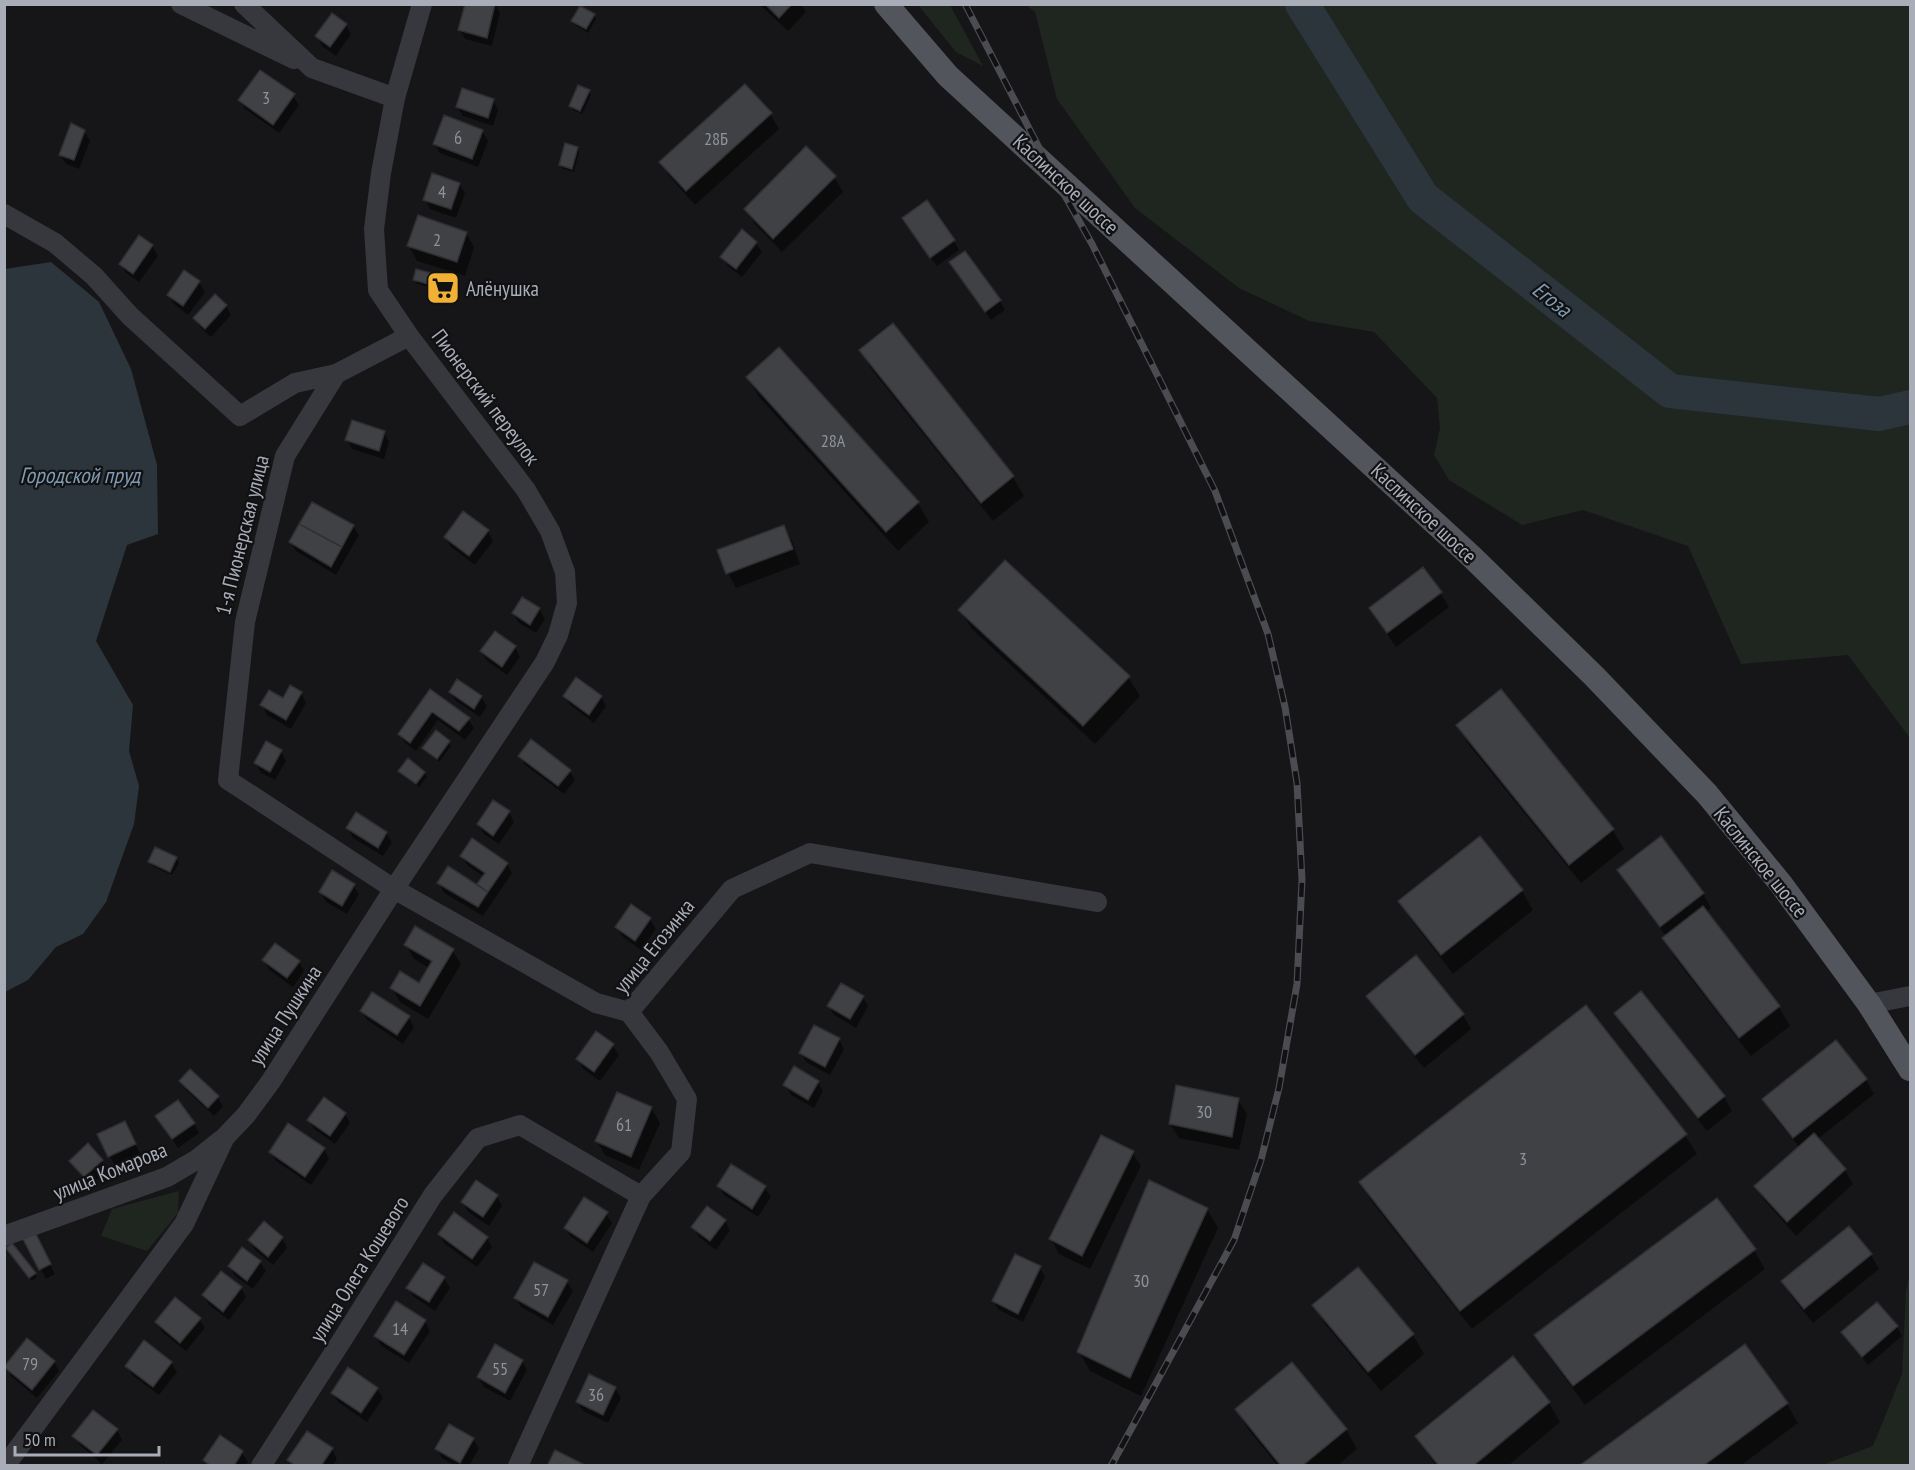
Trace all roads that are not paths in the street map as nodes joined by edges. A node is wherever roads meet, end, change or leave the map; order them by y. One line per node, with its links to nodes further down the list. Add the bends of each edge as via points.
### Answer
1 (181, 4): 5 (street)
2 (244, 4): 5 (street)
3 (422, 4): 6 (street, Пионерский переулок)
4 (886, 4): 14 (main road, Каслинское шоссе, via 948,76 1464,549 1594,676 1707,794 1781,884)
5 (312, 68): 6 (street)
6 (395, 98): 8 (street, Пионерский переулок, via 374,229 378,290)
7 (4, 214): 9 (street, via 55,243 94,276 130,316 240,416 295,383)
8 (409, 336): 9 (street); 10 (street, Пионерский переулок, via 526,490 550,531)
9 (336, 374): 11 (street, 1-я Пионерская улица, via 285,456 245,622 228,780)
10 (565, 572): 11 (street, улица Пушкина, via 567,603 545,662)
11 (394, 889): 15 (street, via 596,1003); 17 (street, улица Пушкина, via 271,1081)
12 (1097, 902): 15 (street, улица Егозинка, via 810,853 732,889)
13 (1911, 996): 14 (street)
14 (1869, 1004): 16 (main road, Каслинское шоссе)
15 (629, 1012): 18 (street, улица Егозинка, via 687,1099 681,1152)
16 (1911, 1069)
17 (225, 1137): 19 (street, улица Комарова, via 167,1177); 20 (street, улица Пушкина, via 184,1224)
18 (641, 1196): 21 (street, улица Олега Кошевого, via 520,1125 478,1138 433,1195); 22 (street, улица Егозинка)
19 (4, 1236)
20 (5, 1466)
21 (261, 1466)
22 (518, 1466)

